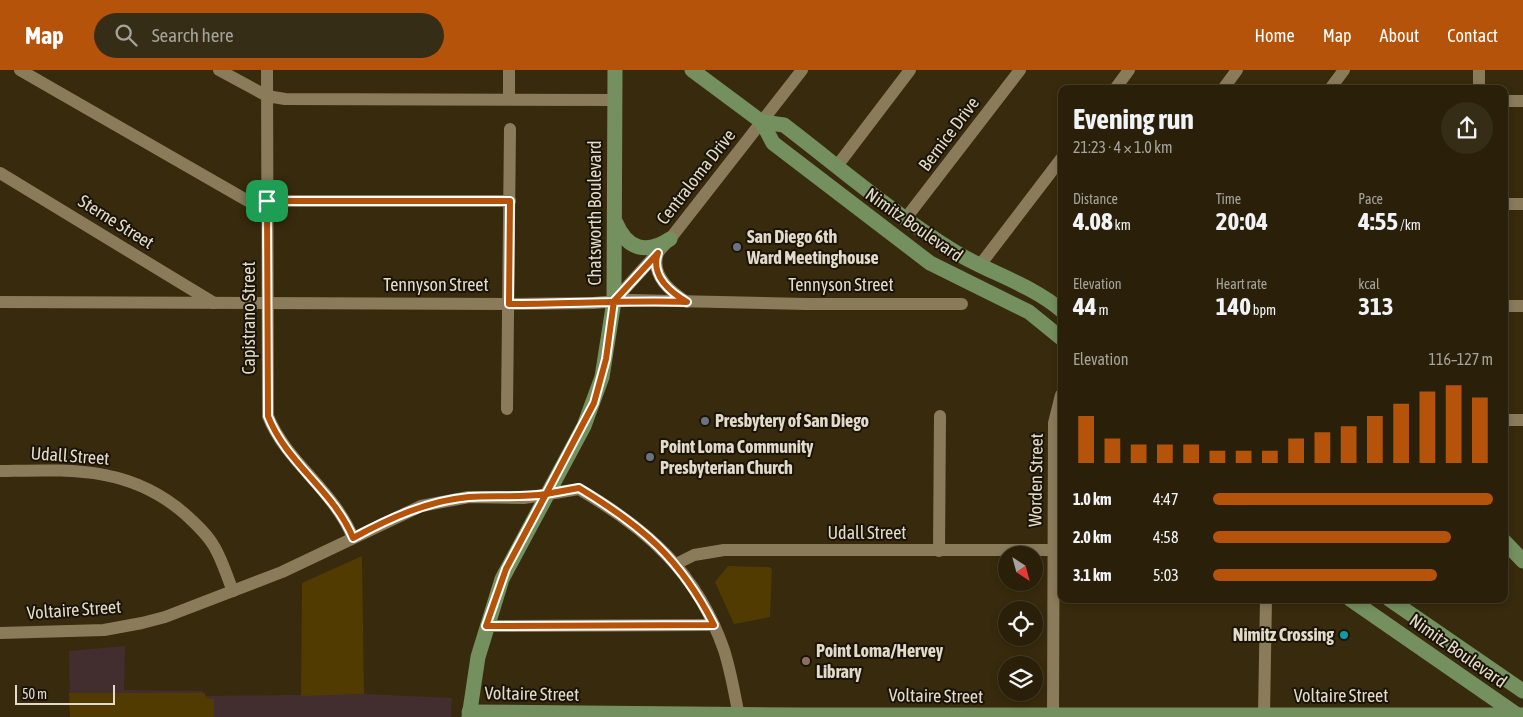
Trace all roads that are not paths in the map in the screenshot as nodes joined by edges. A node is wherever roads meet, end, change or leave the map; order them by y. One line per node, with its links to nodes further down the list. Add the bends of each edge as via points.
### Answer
1 (20, 70): 28 (street, via 248,201)
2 (219, 70): 18 (street)
3 (267, 70): 18 (street, Capistrano Street)
4 (509, 70): 19 (street)
5 (615, 70): 20 (main road, Chatsworth Boulevard)
6 (693, 70): 23 (main road, Nimitz Boulevard)
7 (802, 70): 23 (street, Centraloma Drive)
8 (910, 70): 26 (street)
9 (1020, 70): 32 (street, Bernice Drive)
10 (1129, 70): 14 (street)
11 (1237, 70): 15 (street)
12 (1344, 70): 16 (street)
13 (1479, 70): 17 (street)
14 (1118, 85)
15 (1226, 85)
16 (1333, 85)
17 (1479, 85)
18 (268, 96): 19 (street, via 286,99); 28 (street, Capistrano Street)
19 (509, 99): 20 (street)
20 (615, 100): 33 (main road, Chatsworth Boulevard)
21 (1508, 101): 22 (street)
22 (1523, 101)
23 (762, 122): 26 (main road, Nimitz Boulevard, via 784,125); 34 (street, Centraloma Drive); 48 (main road, Nimitz Boulevard, via 773,143 914,251 961,280)
24 (510, 128): 29 (street)
25 (1058, 163): 36 (street)
26 (837, 166): 32 (main road, Nimitz Boulevard)
27 (0, 173): 40 (street, Sterne Street)
28 (267, 201): 29 (street); 41 (street, Capistrano Street)
29 (510, 201): 42 (street)
30 (1508, 204): 31 (street)
31 (1523, 204)
32 (906, 218): 36 (main road, Nimitz Boulevard)
33 (615, 220): 34 (main road, via 623,237 635,246 655,247); 37 (main road, Chatsworth Boulevard)
34 (670, 239): 35 (street, Centraloma Drive)
35 (658, 253): 37 (street, Centraloma Drive); 39 (street, via 656,267 662,280 674,294)
36 (980, 265): 44 (main road, Nimitz Boulevard)
37 (614, 301): 39 (street, Tennyson Street); 42 (street, Tennyson Street); 56 (main road, Chatsworth Boulevard, via 606,359 594,403)
38 (0, 302): 40 (street, Tennyson Street)
39 (687, 302): 43 (street, Tennyson Street)
40 (214, 303): 41 (street, Tennyson Street)
41 (267, 303): 42 (street, Tennyson Street); 57 (street, Capistrano Street, via 268,416 284,444 336,505)
42 (509, 304): 51 (street)
43 (962, 304)
44 (1058, 304)
45 (1058, 306): 48 (main road)
46 (1508, 306): 47 (street)
47 (1523, 306)
48 (1040, 320): 49 (main road, Nimitz Boulevard)
49 (1058, 335)
50 (1058, 407): 60 (street, Worden Street, via 1054,423)
51 (507, 409)
52 (940, 416): 59 (street)
53 (1508, 420): 54 (street)
54 (1523, 420)
55 (0, 471): 63 (street, Udall Street, via 79,471 124,479 142,486 179,510 210,541)
56 (546, 494): 57 (street, Voltaire Street, via 524,498 469,497 432,503); 62 (street, Voltaire Street, via 579,488 634,524); 68 (main road, Chatsworth Boulevard, via 506,569)
57 (353, 538): 63 (street, Voltaire Street)
58 (1508, 545): 61 (main road)
59 (939, 550): 60 (street, Udall Street); 62 (street, Udall Street, via 724,550 694,555)
60 (1057, 550): 75 (street, Worden Street)
61 (1521, 557)
62 (676, 564): 67 (street, Voltaire Street, via 697,592)
63 (233, 591): 69 (street, Voltaire Street, via 165,617 122,627)
64 (1266, 603): 73 (street)
65 (1356, 603): 77 (main road, Nimitz Boulevard)
66 (1395, 603): 70 (main road, Nimitz Boulevard)
67 (714, 625): 68 (street); 74 (street, Voltaire Street, via 730,672)
68 (486, 626): 72 (main road, Chatsworth Boulevard, via 474,672)
69 (0, 633)
70 (1523, 691)
71 (552, 713): 72 (main road, Voltaire Street); 74 (main road, Voltaire Street); 78 (main road)
72 (469, 714)
73 (1264, 714): 75 (main road, Voltaire Street); 76 (main road, Voltaire Street)
74 (739, 716): 75 (main road, Voltaire Street)
75 (1052, 716)
76 (1472, 716): 77 (main road, Voltaire Street)
77 (1522, 716)
78 (536, 717)

